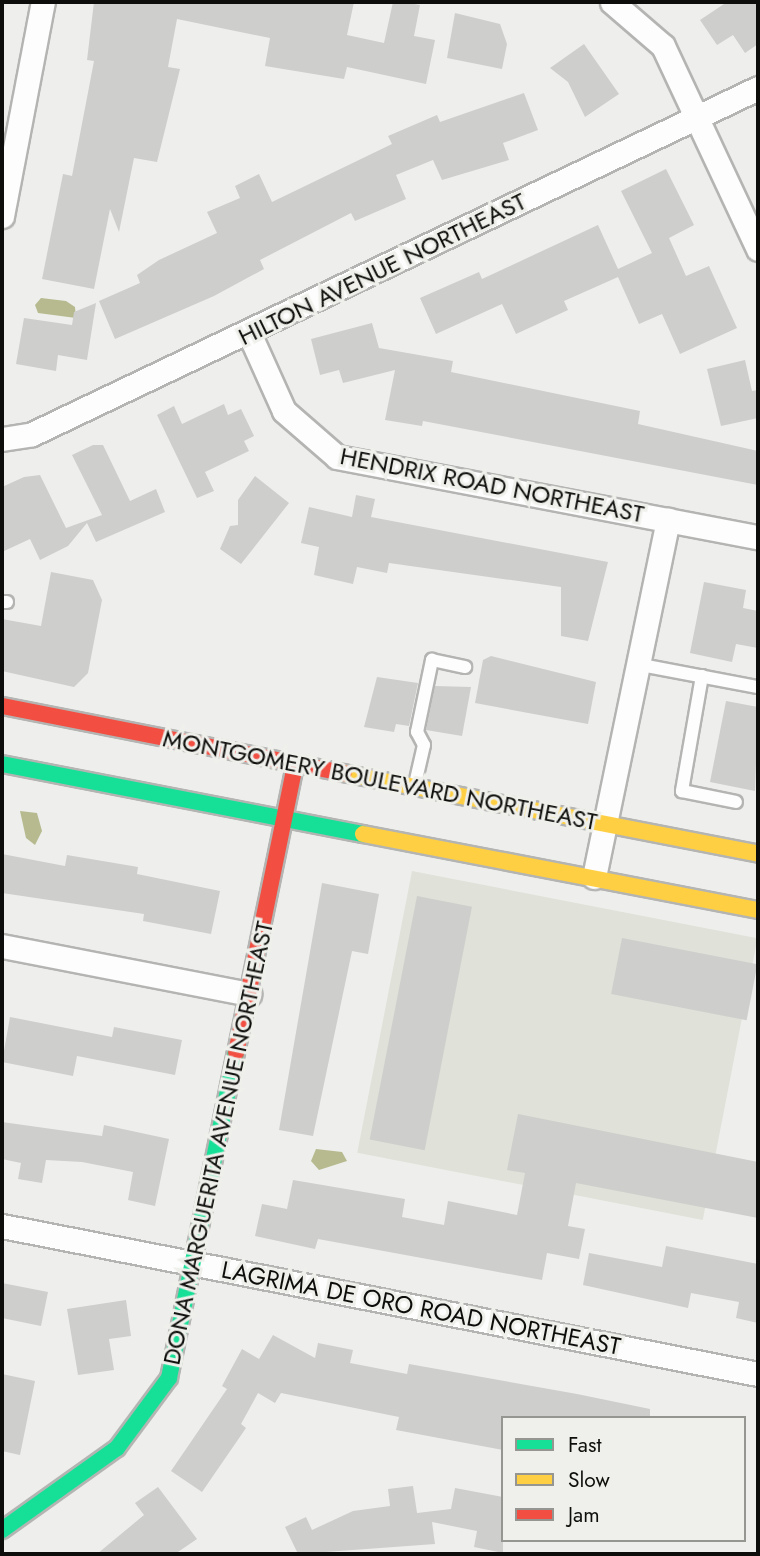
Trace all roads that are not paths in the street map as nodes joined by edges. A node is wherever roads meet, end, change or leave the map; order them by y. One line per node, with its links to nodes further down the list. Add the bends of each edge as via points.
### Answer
1 (43, 2): 5 (street)
2 (618, 3): 4 (street, via 663,46)
3 (758, 88): 4 (street, HILTON AVENUE NORTHEAST)
4 (696, 118): 6 (street); 7 (street, HILTON AVENUE NORTHEAST)
5 (2, 216)
6 (758, 249)
7 (249, 333): 8 (street, HILTON AVENUE NORTHEAST, via 32,434); 9 (street, HENDRIX ROAD NORTHEAST, via 284,411 337,457)
8 (2, 439)
9 (668, 520): 10 (street, HENDRIX ROAD NORTHEAST); 11 (street)
10 (758, 537)
11 (636, 664): 13 (lane); 21 (street)
12 (465, 667): 18 (lane, via 432,660 417,732 424,745)
13 (702, 676): 14 (lane); 19 (lane, via 682,791)
14 (758, 687)
15 (2, 706): 17 (main road, MONTGOMERY BOULEVARD NORTHEAST)
16 (2, 764): 20 (main road)
17 (295, 765): 18 (main road, MONTGOMERY BOULEVARD NORTHEAST); 20 (main road, DONA MARGUERITA AVENUE NORTHEAST)
18 (415, 788): 21 (main road, MONTGOMERY BOULEVARD NORTHEAST)
19 (736, 802)
20 (285, 820): 23 (main road); 26 (main road, DONA MARGUERITA AVENUE NORTHEAST)
21 (606, 825): 22 (main road, MONTGOMERY BOULEVARD NORTHEAST); 23 (street)
22 (758, 854)
23 (594, 877): 24 (main road)
24 (758, 910)
25 (2, 946): 26 (street)
26 (248, 994): 28 (main road, DONA MARGUERITA AVENUE NORTHEAST)
27 (2, 1226): 28 (street, LAGRIMA DE ORO ROAD NORTHEAST)
28 (196, 1264): 29 (street, LAGRIMA DE ORO ROAD NORTHEAST); 30 (main road, DONA MARGUERITA AVENUE NORTHEAST, via 169,1378 144,1418 90,1472)
29 (758, 1374)
30 (2, 1530)

